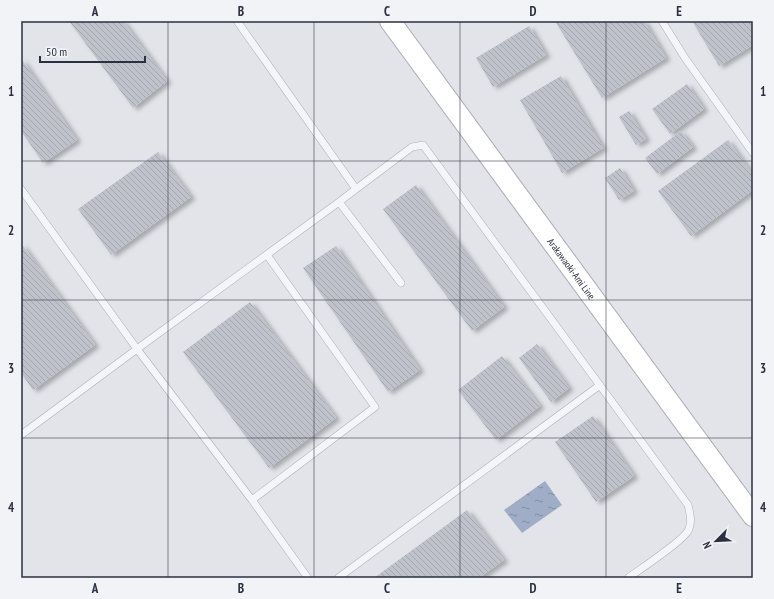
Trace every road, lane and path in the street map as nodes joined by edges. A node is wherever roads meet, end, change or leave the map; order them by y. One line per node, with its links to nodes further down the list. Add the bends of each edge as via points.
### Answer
1 (237, 21): 6 (lane)
2 (390, 21): 14 (main road, Arakawaoki-Ami Line)
3 (662, 21): 4 (lane, via 685,58)
4 (753, 153)
5 (21, 189): 10 (lane)
6 (356, 189): 7 (lane); 11 (lane, via 412,147 422,145)
7 (339, 202): 8 (lane); 9 (lane)
8 (267, 255): 10 (lane); 13 (lane, via 375,407)
9 (400, 283)
10 (137, 348): 12 (lane); 13 (lane)
11 (600, 385): 16 (lane); 17 (lane, via 688,505 691,518 688,531 679,541)
12 (21, 435)
13 (252, 500): 15 (lane)
14 (753, 516)
15 (308, 578)
16 (338, 578)
17 (628, 578)

